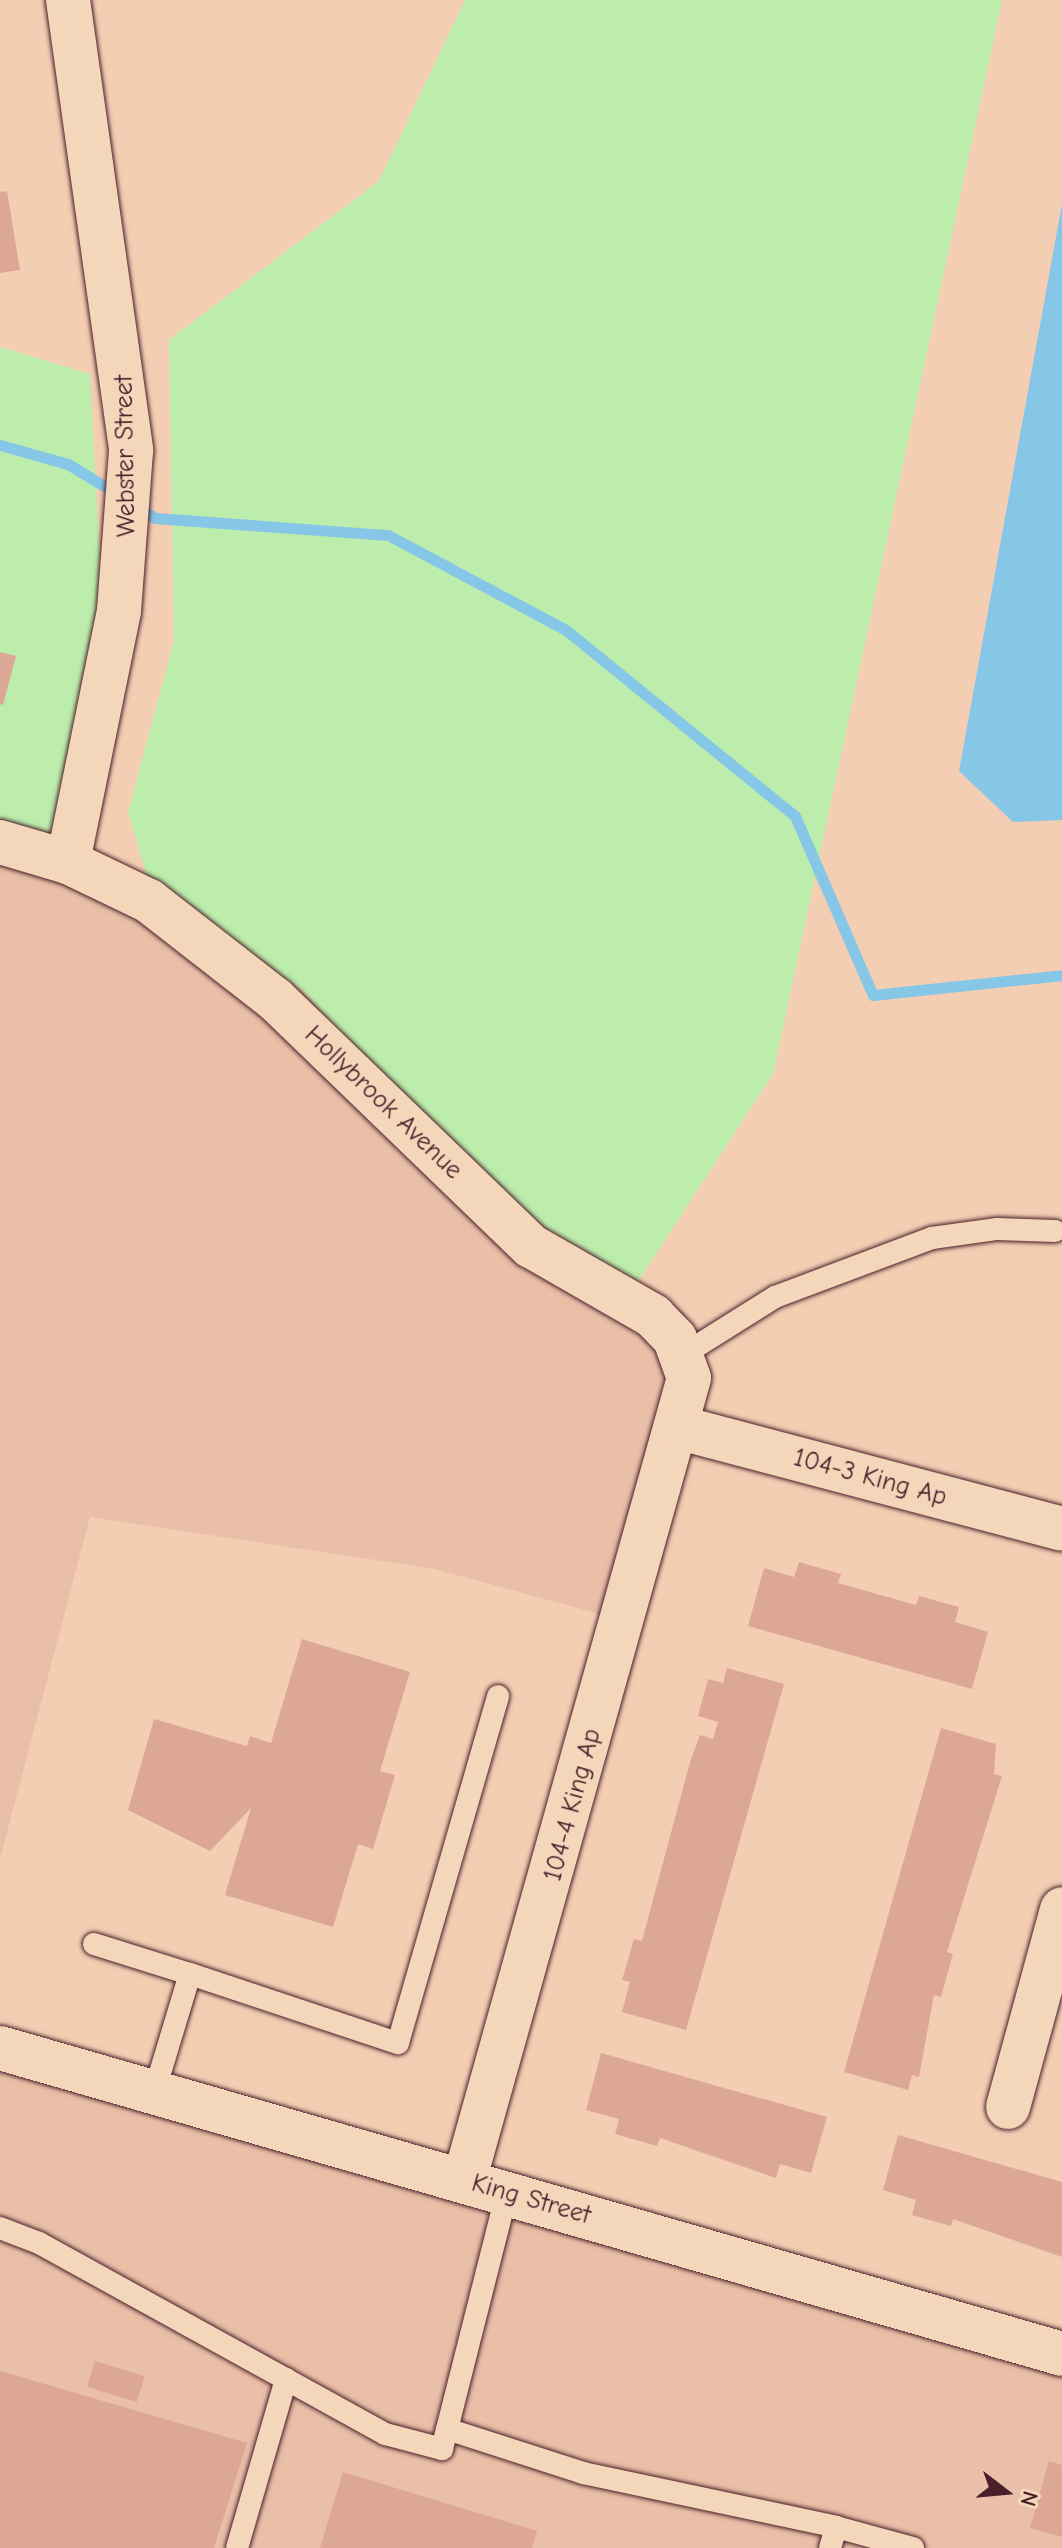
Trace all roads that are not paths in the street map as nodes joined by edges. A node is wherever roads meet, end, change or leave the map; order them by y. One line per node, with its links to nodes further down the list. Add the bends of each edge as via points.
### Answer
1 (68, 0): 3 (street, Webster Street, via 131,451 127,556)
2 (0, 842): 3 (street, Hollybrook Avenue)
3 (68, 862): 5 (street, Hollybrook Avenue, via 149,901 275,999 531,1246 653,1316)
4 (1055, 1231): 5 (lane, via 997,1229 932,1238 775,1297)
5 (681, 1356): 6 (street, Hollybrook Avenue, via 689,1378)
6 (677, 1427): 7 (street, 104-3 King Ap); 15 (street, 104-4 King Ap)
7 (1062, 1529)
8 (498, 1696): 11 (lane, via 398,2043)
9 (1062, 1909): 14 (street)
10 (94, 1944): 11 (lane)
11 (190, 1974): 13 (lane)
12 (0, 2048): 13 (street, King Street)
13 (154, 2093): 15 (street, King Street)
14 (1008, 2107)
15 (464, 2181): 16 (street, King Street)
16 (507, 2193): 18 (street, King Street); 20 (lane)
17 (0, 2228): 19 (lane)
18 (1062, 2354)
19 (286, 2379): 20 (lane, via 385,2434 442,2449); 22 (lane)
20 (447, 2429): 21 (lane, via 583,2473)
21 (833, 2537): 23 (lane)
22 (237, 2548)
23 (913, 2548)

